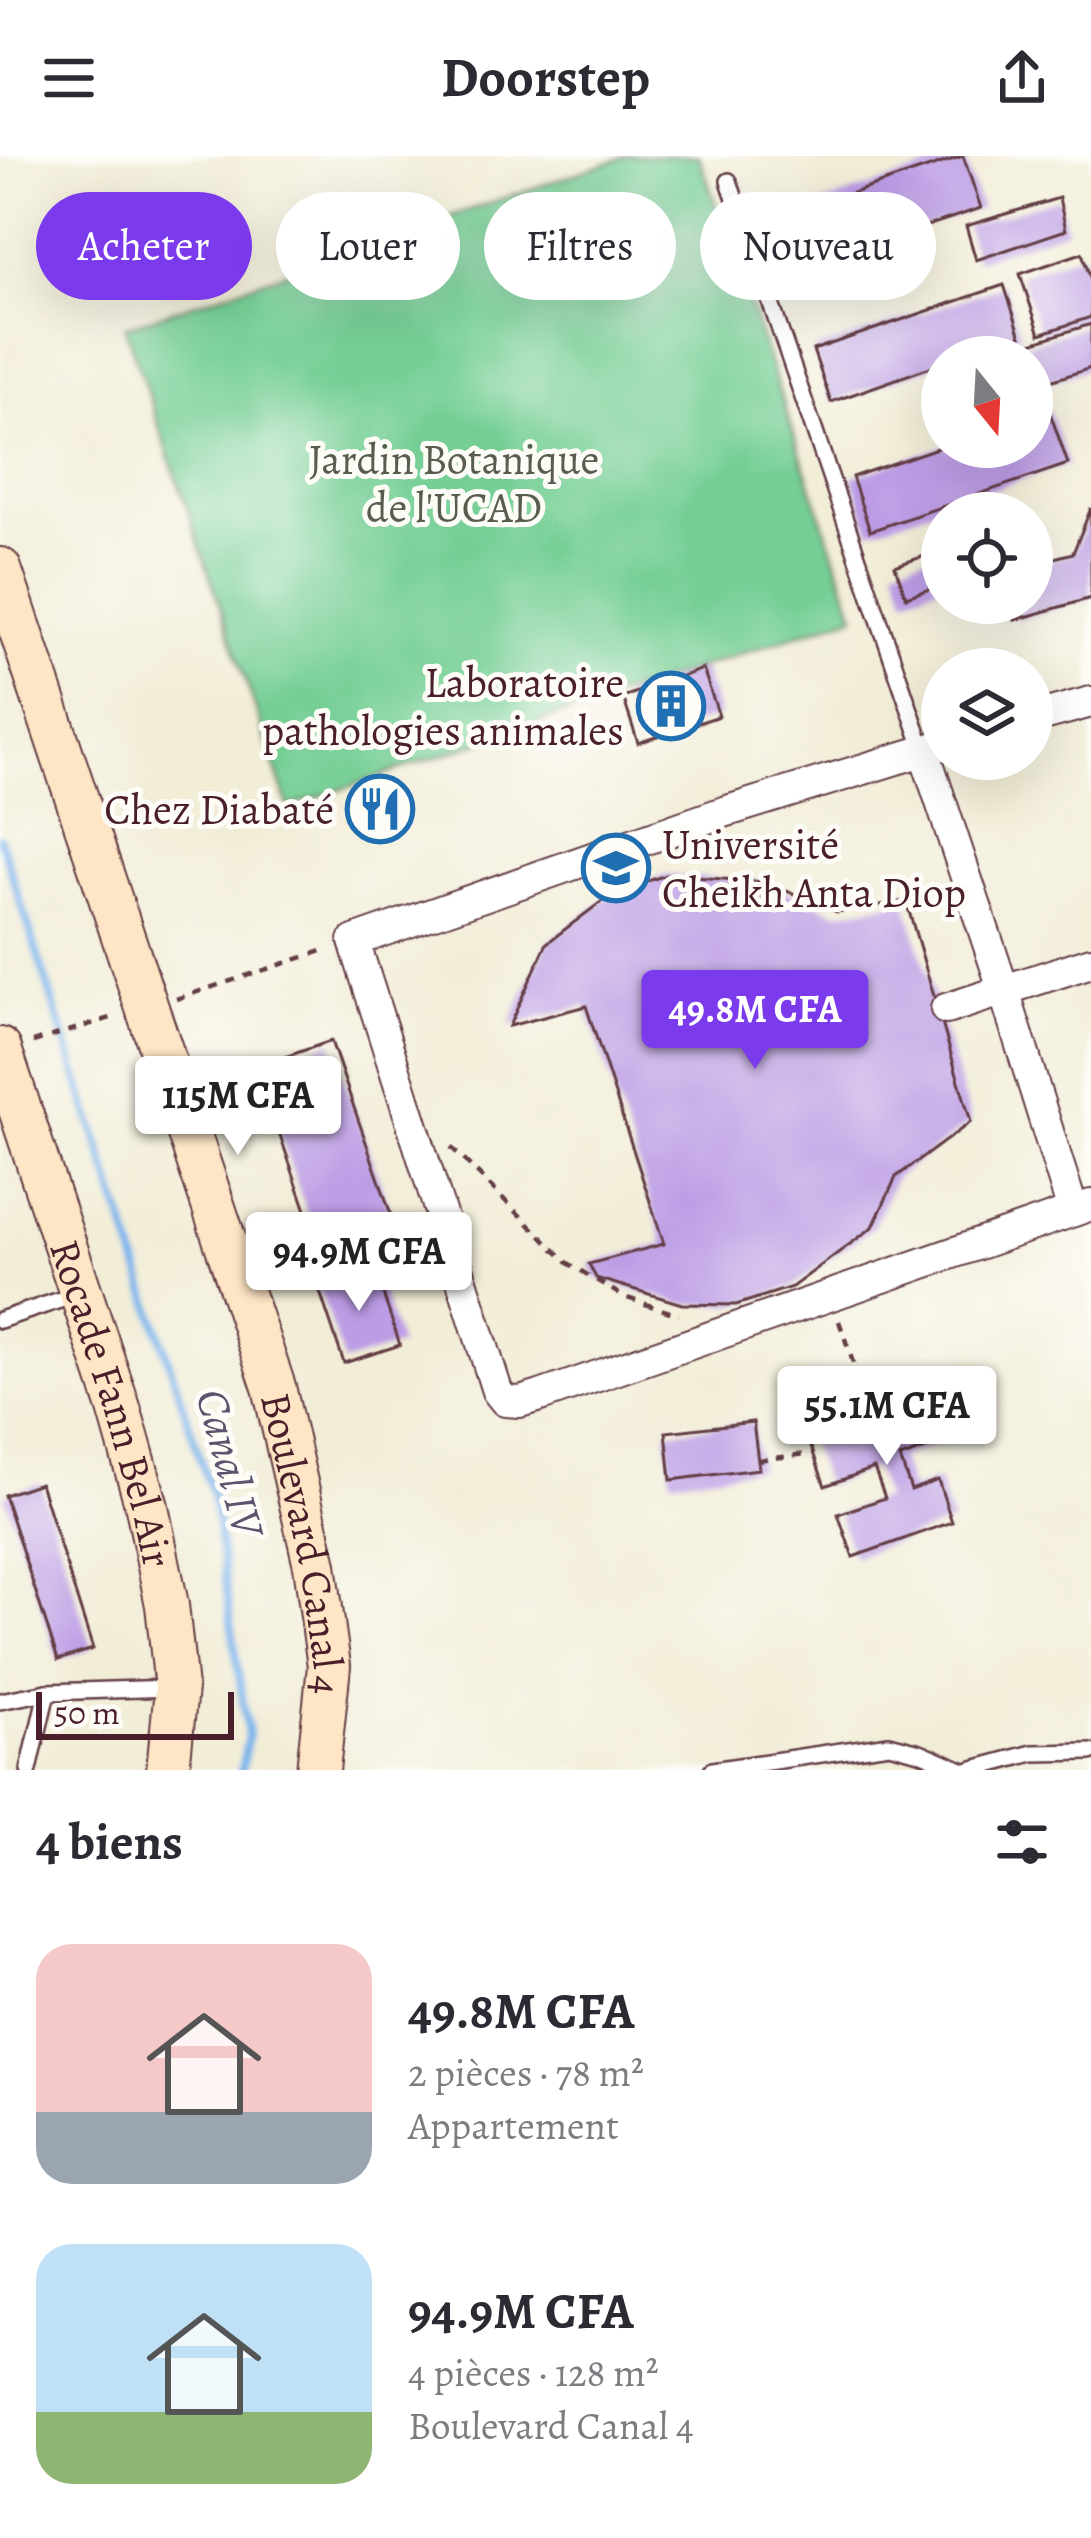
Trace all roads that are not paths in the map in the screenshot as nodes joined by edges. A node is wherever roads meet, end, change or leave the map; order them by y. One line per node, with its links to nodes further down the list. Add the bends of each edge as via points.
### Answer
1 (729, 181): 5 (lane)
2 (0, 569): 21 (main road, Boulevard Canal 4, via 274,1387 329,1666)
3 (1091, 702): 4 (street)
4 (1053, 712)
5 (921, 715)
6 (921, 752): 12 (street, via 354,941 497,1391 505,1401 540,1396)
7 (942, 780): 9 (street)
8 (1091, 962): 9 (street)
9 (1003, 988): 10 (street); 12 (street)
10 (946, 1009)
11 (0, 1049): 13 (main road, Rocade Fann Bel Air)
12 (1082, 1208)
13 (81, 1293): 14 (lane); 15 (main road, Rocade Fann Bel Air, via 147,1507)
14 (0, 1320)
15 (176, 1688): 16 (lane); 20 (main road, Rocade Fann Bel Air)
16 (47, 1692): 17 (lane); 19 (lane)
17 (0, 1701)
18 (1091, 1752): 23 (lane, via 1033,1753)
19 (28, 1770)
20 (168, 1770)
21 (318, 1770)
22 (712, 1770): 23 (lane, via 889,1744)
23 (966, 1770)

